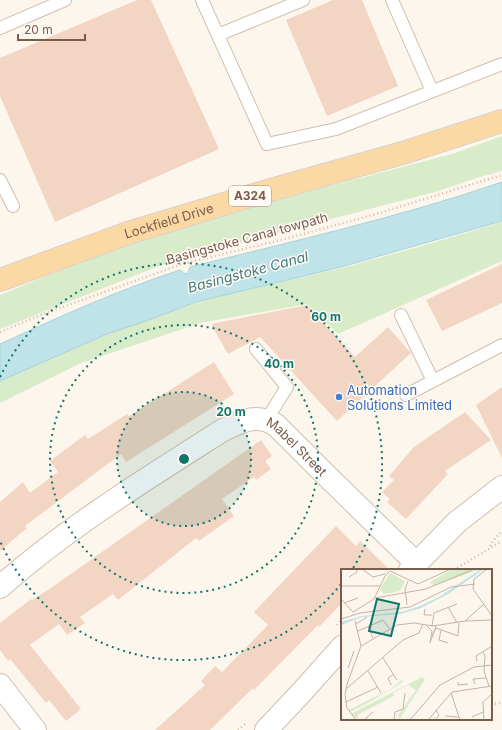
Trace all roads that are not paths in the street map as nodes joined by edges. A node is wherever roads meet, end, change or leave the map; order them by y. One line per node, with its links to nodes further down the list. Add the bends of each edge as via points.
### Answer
1 (65, 0): 5 (lane)
2 (202, 0): 7 (lane)
3 (303, 0): 7 (lane)
4 (392, 0): 9 (lane)
5 (36, 6): 6 (lane)
6 (0, 28)
7 (218, 36): 9 (lane, via 267,144 336,129)
8 (502, 64): 9 (lane)
9 (432, 91)
10 (502, 121): 13 (main road, Lockfield Drive / A324, via 406,152 128,233)
11 (0, 180): 12 (lane)
12 (13, 206)
13 (0, 280)
14 (401, 315): 17 (lane)
15 (502, 345): 17 (lane)
16 (256, 349): 19 (lane, via 287,387)
17 (433, 381): 18 (lane)
18 (406, 395)
19 (267, 419): 21 (street, Mabel Street, via 355,504); 22 (street, Mabel Street, via 252,419 223,430 84,521)
20 (502, 487): 21 (street, via 457,522)
21 (413, 567)
22 (0, 587)
23 (341, 648): 26 (street)
24 (0, 685): 25 (street)
25 (35, 730)
26 (266, 730)

